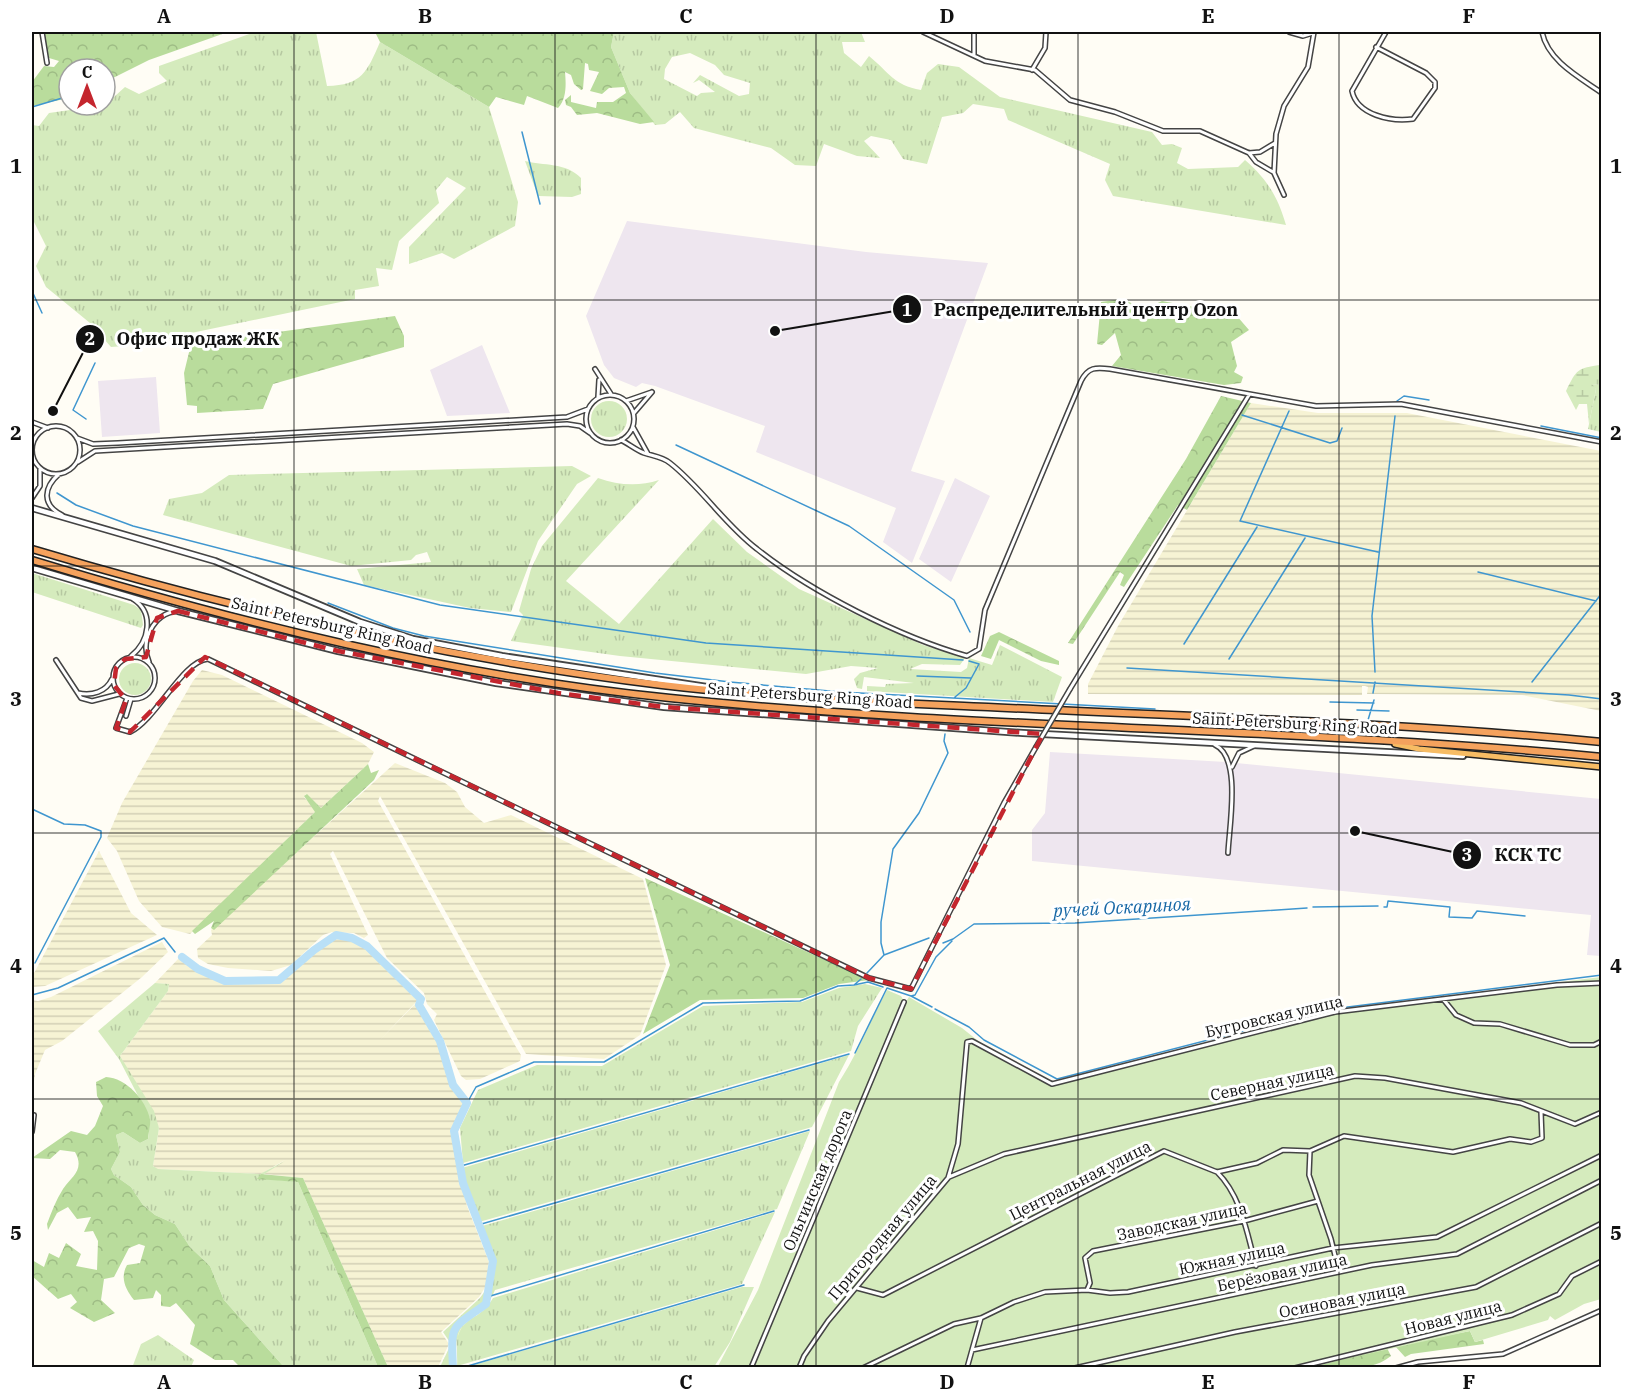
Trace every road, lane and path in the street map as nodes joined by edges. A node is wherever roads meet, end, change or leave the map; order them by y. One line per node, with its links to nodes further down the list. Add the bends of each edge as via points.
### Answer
1 (42, 32): 11 (street)
2 (923, 32): 10 (street)
3 (974, 32): 10 (street)
4 (1046, 32): 12 (street, via 1045,48)
5 (1289, 32): 6 (street, via 1303,36)
6 (1314, 32): 14 (street, via 1308,67 1284,106)
7 (1386, 32): 9 (street)
8 (1542, 32): 13 (street, via 1558,60)
9 (1376, 47): 9 (street, via 1426,73 1435,82 1435,88 1413,119 1380,116 1354,100 1352,91)
10 (974, 55): 12 (street, via 985,61)
11 (47, 63)
12 (1032, 70): 15 (street, via 1070,100 1163,131 1200,131)
13 (1602, 93)
14 (1275, 143): 15 (street, via 1260,152); 16 (street)
15 (1249, 153): 16 (street)
16 (1274, 173): 17 (street)
17 (1284, 195)
18 (595, 369): 19 (street)
19 (598, 378): 20 (street); 22 (street)
20 (611, 394): 22 (street); 23 (street)
21 (1249, 395): 32 (street, via 1316,406 1401,404); 35 (street, via 1098,367 1089,370 985,610 979,649 967,656 878,620 804,584 721,518 669,462); 54 (street, bridge, via 1004,803 911,990 868,978 208,658 189,670 163,703 130,732 116,728)
22 (598, 398): 24 (street)
23 (626, 400): 25 (street); 25 (street, via 652,392)
24 (588, 409): 29 (street); 30 (street, via 567,417 178,440 93,444)
25 (634, 414): 27 (street)
26 (32, 422): 28 (street)
27 (633, 426): 31 (street); 35 (street)
28 (48, 428): 30 (street, via 61,427); 34 (street, via 37,436)
29 (590, 433): 31 (street, via 601,441); 36 (street, via 567,424 95,452)
30 (78, 438): 36 (street)
31 (621, 440): 35 (street)
32 (1602, 442)
33 (32, 444): 34 (street)
34 (32, 449): 37 (street)
35 (648, 454)
36 (78, 462): 38 (street)
37 (39, 467): 38 (street); 39 (street, via 40,486)
38 (59, 474): 41 (street, via 48,487 46,497 51,508)
39 (32, 498)
40 (32, 508): 41 (street)
41 (69, 519): 51 (street, via 215,561 360,622 413,639)
42 (32, 549): 51 (highway, Saint Petersburg Ring Road, via 156,586 374,639 499,663)
43 (32, 560): 57 (highway, Saint Petersburg Ring Road, via 268,626 497,674 667,698 840,712)
44 (32, 568): 45 (street)
45 (132, 598): 46 (street); 47 (street, via 143,607 148,622 140,648)
46 (178, 611): 49 (street, via 162,615 154,623 147,644); 56 (street, via 327,648 486,681 652,705 1023,733)
47 (129, 658): 49 (street); 50 (street, via 118,665)
48 (56, 660): 52 (street)
49 (150, 664): 54 (street, via 155,680 151,690 143,698)
50 (113, 677): 52 (street, via 98,692); 53 (street)
51 (728, 691): 58 (highway, Saint Petersburg Ring Road, via 850,701 1321,722)
52 (77, 693): 53 (street, via 87,701)
53 (121, 694): 54 (street)
54 (129, 698): 55 (street)
55 (126, 716)
56 (1204, 741): 59 (street); 63 (street, via 1226,752)
57 (1383, 741): 60 (highway); 61 (highway, Saint Petersburg Ring Road)
58 (1602, 742)
59 (1262, 745): 60 (street); 63 (street, via 1239,753)
60 (1496, 757): 62 (highway)
61 (1602, 757)
62 (1602, 767)
63 (1232, 769): 64 (street)
64 (1228, 853)
65 (1602, 983): 66 (street, Бугровская улица)
66 (1443, 999): 68 (street, via 1456,1015 1474,1023 1500,1024 1570,1045); 69 (street, Бугровская улица, via 1335,1012 1052,1084 972,1041)
67 (904, 1002): 91 (street, Ольгинская дорога)
68 (1602, 1041)
69 (967, 1042): 77 (street, Пригородная улица, via 958,1144)
70 (1541, 1112): 71 (street, Северная улица, via 1575,1124); 74 (street, via 1542,1138 1531,1142 1510,1140 1454,1152 1344,1136); 77 (street, Северная улица, via 1521,1103 1355,1076 1005,1154)
71 (1602, 1112)
72 (34, 1115): 73 (street)
73 (32, 1132)
74 (1310, 1151): 76 (street, via 1282,1150 1257,1163); 79 (street, via 1309,1175)
75 (1602, 1155): 82 (street, Южная улица, via 1449,1233)
76 (1217, 1172): 80 (street); 86 (street, Центральная улица, via 1164,1151 883,1295)
77 (948, 1178): 86 (street, Пригородная улица)
78 (1602, 1180): 85 (street, Берёзовая улица, via 1457,1254)
79 (1318, 1201): 80 (street, Заводская улица); 82 (street)
80 (1244, 1221): 84 (street); 87 (street, Заводская улица, via 1089,1253 1085,1258 1090,1283)
81 (1602, 1224): 95 (street, Осиновая улица, via 1476,1287 1235,1332)
82 (1333, 1248): 84 (street, Южная улица); 85 (street)
83 (1602, 1261): 96 (street, Новая улица, via 1572,1276 1559,1294 1512,1315)
84 (1256, 1266): 87 (street, Южная улица, via 1128,1292)
85 (1339, 1272): 90 (street, Берёзовая улица)
86 (857, 1288): 92 (street, Пригородная улица, via 828,1321)
87 (1087, 1290): 89 (street, Южная улица, via 1045,1292)
88 (1602, 1310): 97 (street, via 1503,1353)
89 (981, 1318): 90 (street); 93 (street, Южная улица, via 954,1324)
90 (972, 1350): 94 (street)
91 (751, 1368)
92 (799, 1368)
93 (863, 1368)
94 (967, 1368)
95 (1075, 1368)
96 (1295, 1368)
97 (1396, 1368)

